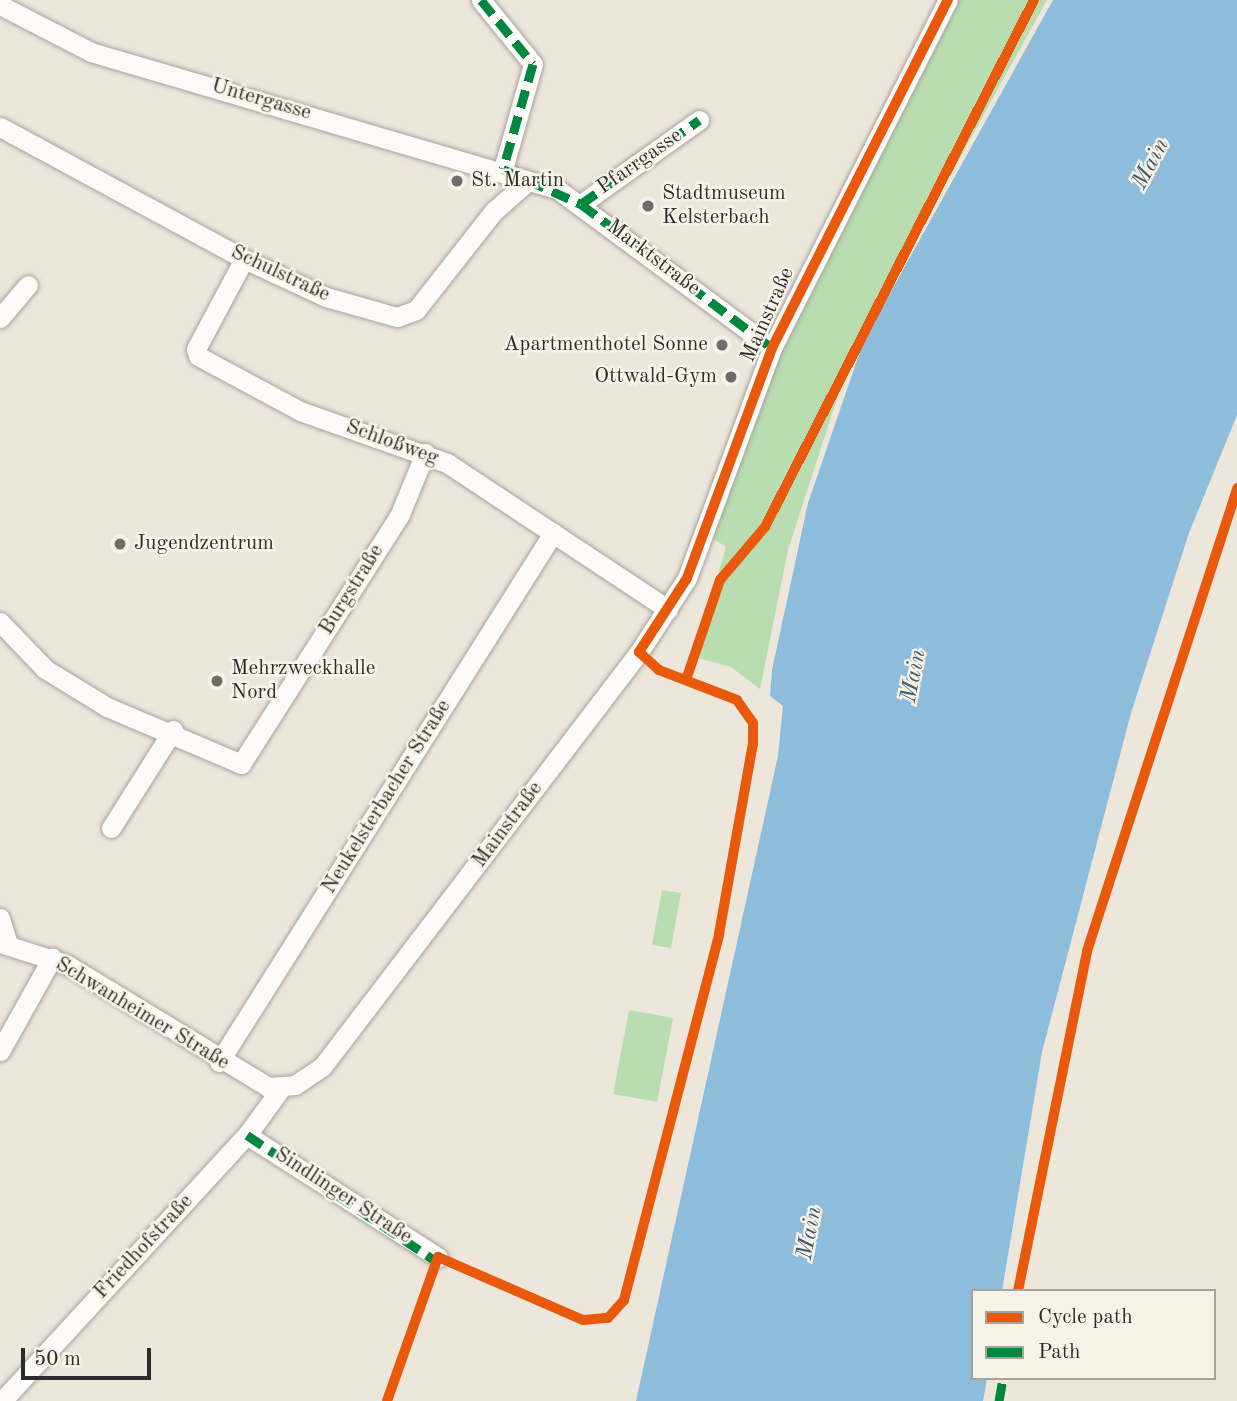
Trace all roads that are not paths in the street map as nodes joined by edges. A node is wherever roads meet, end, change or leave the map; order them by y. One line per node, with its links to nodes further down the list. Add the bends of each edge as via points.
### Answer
1 (481, 0): 6 (street, via 533,64)
2 (948, 0): 12 (street, Mainstraße)
3 (0, 5): 6 (street, Untergasse, via 91,52)
4 (699, 120): 8 (street, Pfarrgasse)
5 (0, 127): 9 (street, Schulstraße)
6 (503, 169): 7 (street, Untergasse)
7 (527, 182): 8 (street, Marktstraße); 9 (street, Schulstraße, via 504,199 410,315 326,297)
8 (582, 204): 12 (street, Marktstraße)
9 (244, 258): 13 (street, Schloßweg, via 196,349 198,356 300,411)
10 (28, 285): 11 (street)
11 (0, 318)
12 (772, 348): 15 (street, Mainstraße, via 714,510)
13 (425, 453): 14 (street, Schloßweg); 17 (street, Burgstraße, via 400,514 247,758 230,763)
14 (554, 533): 15 (street, Schloßweg); 23 (street, Neukelsterbacher Straße)
15 (668, 609): 24 (street, Mainstraße, via 322,1068)
16 (0, 622): 17 (street, Burgstraße, via 60,679 121,715)
17 (173, 730): 18 (street)
18 (111, 828)
19 (0, 918): 20 (street)
20 (4, 944): 21 (street, Schwanheimer Straße)
21 (52, 958): 22 (street); 23 (street, Schwanheimer Straße)
22 (0, 1051)
23 (219, 1062): 24 (street, Schwanheimer Straße)
24 (281, 1088): 25 (street, Friedhofstraße)
25 (247, 1135): 26 (street, Sindlinger Straße); 27 (street, Friedhofstraße)
26 (438, 1257)
27 (2, 1401)

